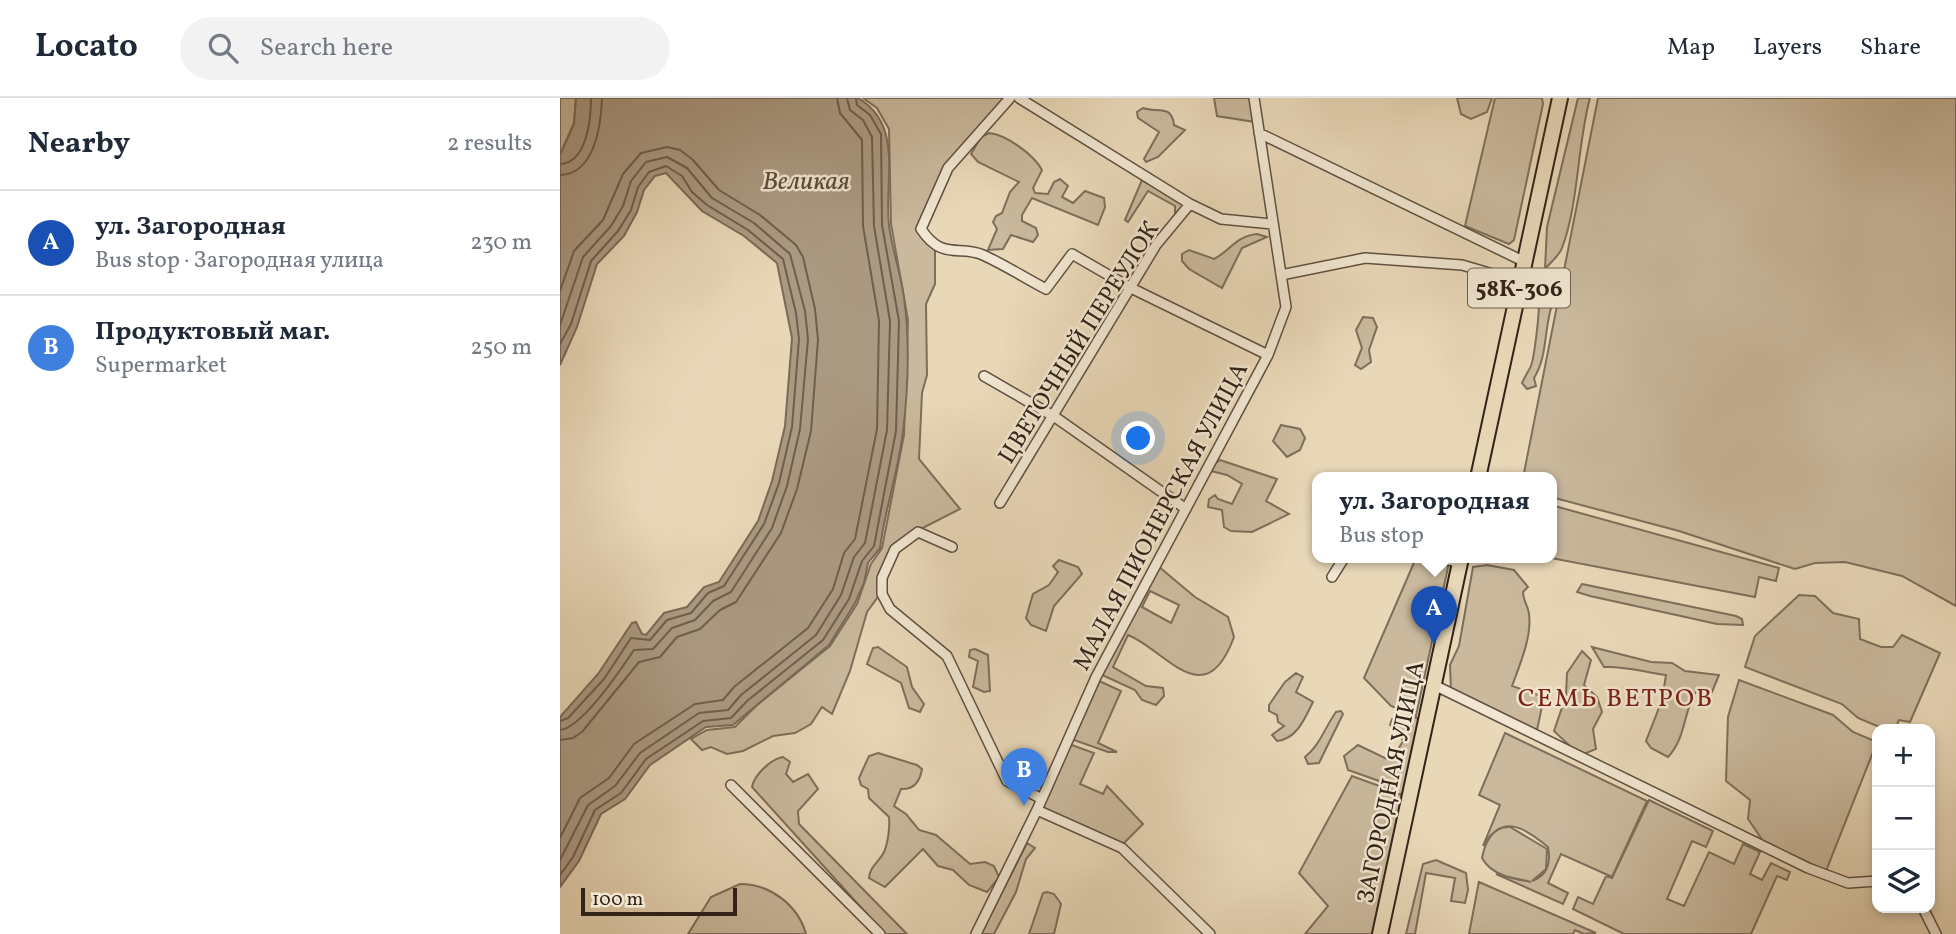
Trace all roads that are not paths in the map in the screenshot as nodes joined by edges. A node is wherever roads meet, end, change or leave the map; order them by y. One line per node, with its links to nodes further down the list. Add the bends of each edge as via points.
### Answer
1 (1010, 98): 11 (street, via 948,168 921,229 936,245 957,253 980,253 1046,289 1072,254)
2 (1019, 98): 6 (street)
3 (1254, 98): 5 (street, МАЛАЯ ПИОНЕРСКАЯ УЛИЦА)
4 (1560, 98): 8 (highway, 58К-306)
5 (1259, 133): 7 (street, МАЛАЯ ПИОНЕРСКАЯ УЛИЦА); 8 (street)
6 (1190, 204): 7 (street, via 1222,219); 11 (street, ЦВЕТОЧНЫЙ ПЕРЕУЛОК, via 1156,245)
7 (1273, 224): 9 (street, МАЛАЯ ПИОНЕРСКАЯ УЛИЦА)
8 (1525, 262): 10 (highway, 58К-306)
9 (1281, 275): 10 (street, via 1365,258 1462,265); 12 (street, МАЛАЯ ПИОНЕРСКАЯ УЛИЦА, via 1286,307)
10 (1520, 282): 15 (highway, 58К-306)
11 (1131, 288): 12 (street); 14 (street, ЦВЕТОЧНЫЙ ПЕРЕУЛОК)
12 (1268, 355): 17 (street, МАЛАЯ ПИОНЕРСКАЯ УЛИЦА)
13 (984, 376): 14 (street)
14 (1055, 417): 16 (street, ЦВЕТОЧНЫЙ ПЕРЕУЛОК); 17 (street)
15 (1479, 472)
16 (1000, 503)
17 (1186, 509): 24 (street, МАЛАЯ ПИОНЕРСКАЯ УЛИЦА, via 1096,677)
18 (952, 547): 24 (street, via 918,533 906,538 887,565 882,594 890,608 947,656 1007,780)
19 (1341, 563): 21 (street)
20 (1461, 563): 22 (highway, ЗАГОРОДНАЯ УЛИЦА)
21 (1332, 577)
22 (1434, 685): 26 (street, via 1808,868 1848,883); 31 (highway, ЗАГОРОДНАЯ УЛИЦА)
23 (731, 785): 28 (street)
24 (1042, 799): 25 (street, МАЛАЯ ПИОНЕРСКАЯ УЛИЦА)
25 (1037, 810): 29 (street, МАЛАЯ ПИОНЕРСКАЯ УЛИЦА); 30 (street, via 1122,848)
26 (1872, 881)
27 (1926, 913): 32 (street)
28 (880, 934)
29 (976, 934)
30 (1210, 934)
31 (1380, 934)
32 (1936, 934)

